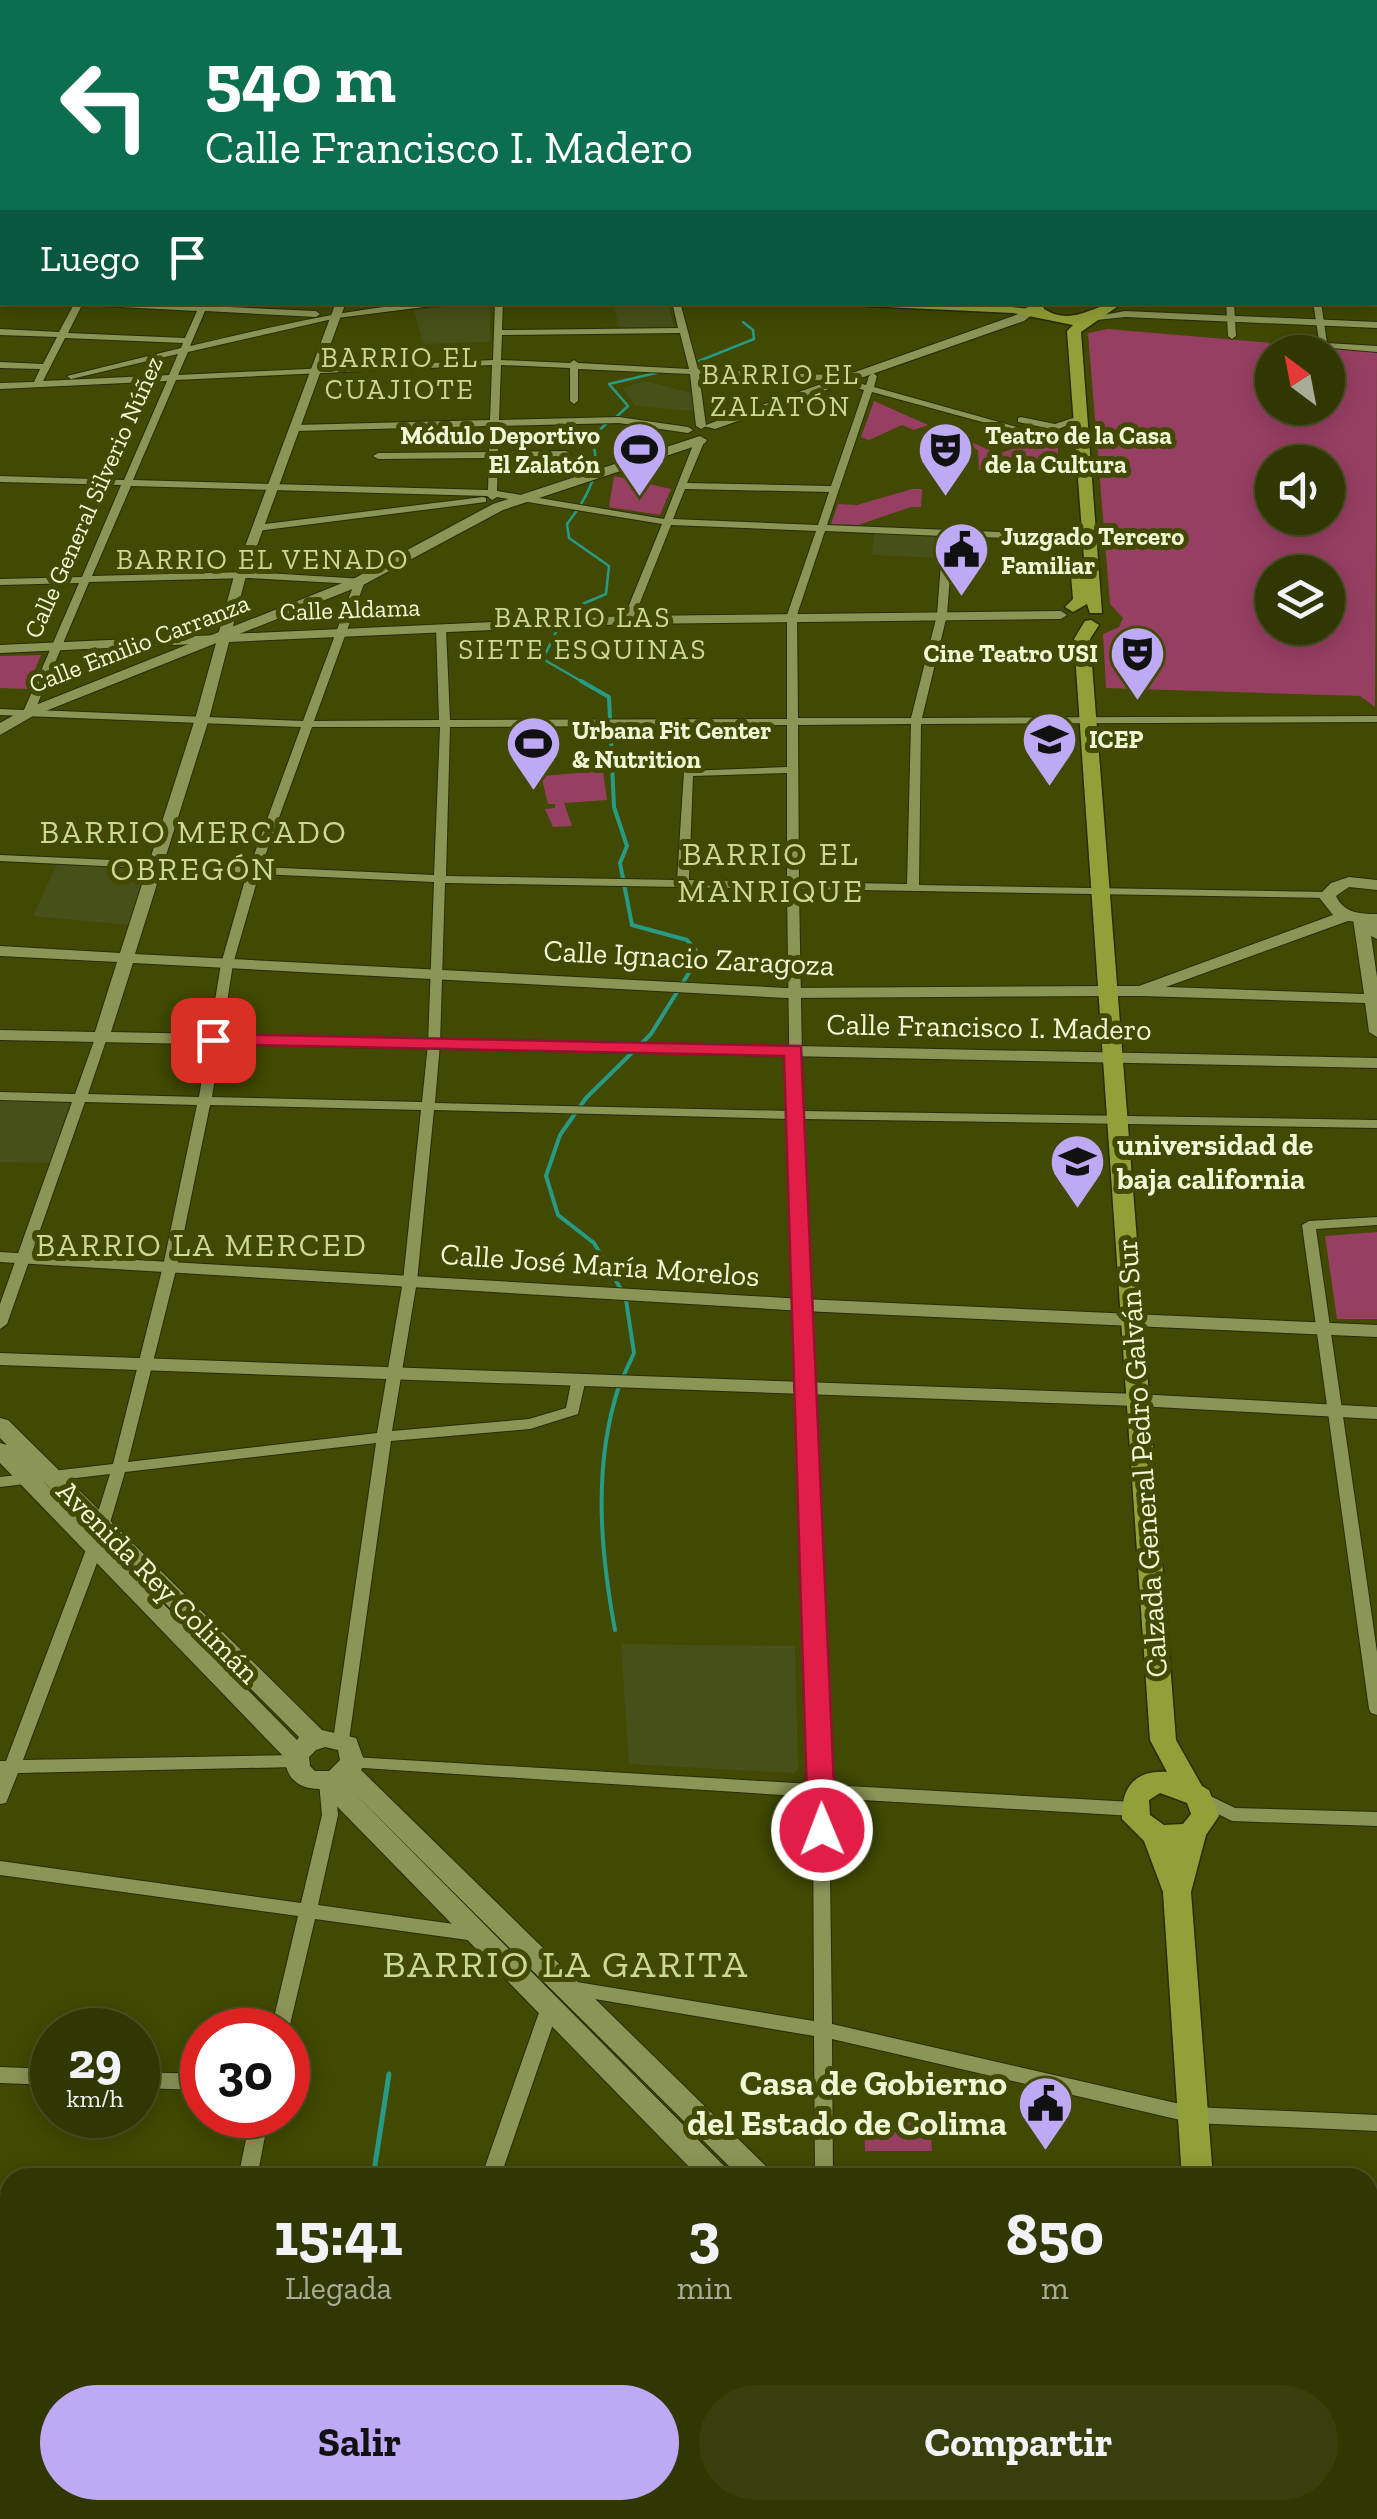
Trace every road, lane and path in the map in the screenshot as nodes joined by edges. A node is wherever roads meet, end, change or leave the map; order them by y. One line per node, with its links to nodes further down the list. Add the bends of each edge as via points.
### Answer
1 (77, 305): 18 (street)
2 (162, 305): 8 (street)
3 (408, 305): 9 (street)
4 (499, 305): 17 (street)
5 (677, 305): 15 (street)
6 (924, 305): 11 (main road)
7 (1318, 305): 13 (street)
8 (204, 306): 9 (street); 20 (street, Calle General Silverio Núñez)
9 (339, 309): 20 (street); 27 (street)
10 (1102, 309): 11 (main road); 12 (street); 12 (street); 61 (main road, via 1074,330)
11 (1039, 311): 29 (main road, Calle Emilio Carranza); 29 (main road, Calle Emilio Carranza, via 1026,322); 34 (main road, via 1067,330)
12 (1230, 311): 13 (street); 19 (street)
13 (1320, 319): 14 (street); 21 (street, via 1323,344)
14 (1377, 322)
15 (683, 330): 17 (street); 25 (street)
16 (0, 332): 18 (street)
17 (498, 333): 22 (street)
18 (62, 335): 20 (street); 26 (street)
19 (1232, 336)
20 (186, 345): 28 (street, Calle General Silverio Núñez); 30 (street)
21 (1377, 350)
22 (496, 362): 23 (street); 27 (street); 35 (street)
23 (574, 362): 25 (street, via 676,370); 32 (street)
24 (0, 365): 26 (street)
25 (692, 365): 29 (street); 37 (street)
26 (45, 367): 30 (street)
27 (315, 370): 28 (street); 36 (street)
28 (172, 378): 30 (street); 43 (street, Calle General Silverio Núñez)
29 (861, 381): 33 (street); 37 (main road, Calle Emilio Carranza); 46 (street)
30 (36, 384): 31 (street)
31 (0, 386)
32 (574, 401)
33 (957, 408): 34 (street, via 1045,426); 38 (street)
34 (1073, 421): 38 (main road)
35 (494, 423): 36 (street); 37 (street, via 619,420); 40 (street)
36 (295, 428): 45 (street)
37 (701, 431): 44 (street); 47 (main road, Calle Emilio Carranza)
38 (1073, 444): 53 (main road)
39 (566, 454): 40 (street)
40 (492, 455): 41 (street); 48 (street)
41 (378, 456)
42 (0, 480): 43 (street)
43 (125, 483): 45 (street); 55 (street, Calle General Silverio Núñez)
44 (683, 486): 46 (street); 49 (street)
45 (272, 488): 48 (street); 50 (street)
46 (835, 490): 51 (street)
47 (520, 498): 48 (main road, Calle Emilio Carranza); 49 (street)
48 (494, 499): 50 (street); 57 (main road, Calle Emilio Carranza)
49 (667, 522): 51 (street); 60 (street)
50 (257, 528): 54 (street)
51 (823, 528): 52 (street); 58 (street)
52 (948, 533): 53 (street); 59 (street)
53 (1077, 538): 61 (main road)
54 (240, 576): 55 (street); 57 (street); 64 (street)
55 (83, 579): 56 (street); 65 (street, Calle General Silverio Núñez)
56 (0, 582)
57 (357, 588): 63 (street); 64 (main road, Calle Emilio Carranza)
58 (792, 615): 59 (street, Calle Aldama); 60 (street, Calle Aldama); 70 (street)
59 (942, 616): 61 (street, Calle Aldama); 67 (street)
60 (628, 620): 62 (street, Calle Aldama)
61 (1079, 620): 71 (main road, Calzada General Pedro Galván Sur)
62 (441, 628): 63 (street, Calle Aldama); 74 (street)
63 (340, 632): 64 (street, Calle Aldama); 73 (street)
64 (226, 636): 65 (street, Calle Aldama); 69 (street); 72 (main road, Calle Emilio Carranza)
65 (54, 648): 66 (street, Calle Aldama); 72 (street, Calle General Silverio Núñez)
66 (0, 650)
67 (916, 719): 70 (street); 71 (street); 84 (street)
68 (1377, 719): 71 (street)
69 (202, 720): 72 (street); 73 (street); 78 (street)
70 (794, 720): 74 (street); 76 (street)
71 (1088, 720): 85 (main road, Calzada General Pedro Galván Sur)
72 (8, 723): 75 (main road, Calle General Silverio Núñez)
73 (306, 724): 74 (street); 79 (street)
74 (445, 724): 80 (street)
75 (0, 748)
76 (793, 770): 81 (street, via 688,773); 82 (street)
77 (0, 858): 78 (street)
78 (157, 865): 79 (street); 88 (street)
79 (254, 870): 80 (street); 89 (street)
80 (442, 879): 81 (street); 90 (street)
81 (683, 882): 82 (street)
82 (794, 884): 84 (street); 93 (street)
83 (1377, 885): 86 (main road, via 1336,886)
84 (913, 886): 85 (street)
85 (1100, 890): 86 (street); 91 (main road, Calzada General Pedro Galván Sur)
86 (1357, 916): 92 (main road); 94 (street)
87 (0, 951): 88 (street, Calle Ignacio Zaragoza)
88 (127, 958): 89 (street, Calle Ignacio Zaragoza); 97 (street)
89 (227, 964): 90 (street, Calle Ignacio Zaragoza); 98 (street)
90 (437, 973): 93 (street, Calle Ignacio Zaragoza); 99 (street)
91 (1108, 986): 92 (main road, Calle Ignacio Zaragoza); 93 (street, Calle Ignacio Zaragoza); 101 (main road, Calzada General Pedro Galván Sur)
92 (1136, 987): 94 (street, Calle Ignacio Zaragoza)
93 (796, 993): 100 (street)
94 (1374, 998): 95 (street)
95 (1377, 1032)
96 (0, 1035): 97 (street, Calle Francisco I. Madero)
97 (101, 1038): 98 (street, Calle Francisco I. Madero); 104 (street)
98 (213, 1040): 99 (street, Calle Francisco I. Madero); 105 (street)
99 (434, 1044): 100 (street, Calle Francisco I. Madero); 106 (street)
100 (794, 1050): 101 (street, Calle Francisco I. Madero); 107 (street)
101 (1111, 1057): 102 (street, Calle Francisco I. Madero); 108 (main road, Calzada General Pedro Galván Sur)
102 (1377, 1063)
103 (0, 1096): 104 (street)
104 (82, 1096): 105 (street); 112 (street)
105 (205, 1099): 106 (street); 113 (street)
106 (428, 1107): 107 (street); 114 (street)
107 (795, 1115): 108 (street); 115 (street)
108 (1116, 1118): 109 (street); 116 (main road, Calzada General Pedro Galván Sur)
109 (1377, 1124)
110 (1377, 1221): 118 (street, via 1309,1225)
111 (0, 1256): 112 (street, Calle José María Morelos)
112 (22, 1258): 113 (street, Calle José María Morelos); 117 (street)
113 (170, 1266): 114 (street, Calle José María Morelos); 121 (street)
114 (410, 1281): 115 (street, Calle José María Morelos); 122 (street)
115 (804, 1305): 116 (street, Calle José María Morelos); 124 (street)
116 (1131, 1320): 118 (street, Calle José María Morelos); 125 (main road, Calzada General Pedro Galván Sur)
117 (0, 1324)
118 (1324, 1328): 119 (street, Calle José María Morelos); 126 (street)
119 (1377, 1331)
120 (0, 1359): 121 (street)
121 (147, 1362): 122 (street); 131 (street)
122 (395, 1374): 123 (street); 129 (street)
123 (578, 1383): 124 (street); 129 (street, via 573,1411 558,1418)
124 (805, 1390): 125 (street); 141 (street)
125 (1137, 1400): 126 (street); 137 (main road, Calzada General Pedro Galván Sur)
126 (1335, 1410): 127 (street); 135 (street)
127 (1377, 1413)
128 (0, 1425): 132 (main road, Avenida Rey Colimán)
129 (384, 1436): 131 (street); 136 (street)
130 (0, 1450): 132 (main road, Avenida Rey Colimán)
131 (120, 1469): 132 (street); 134 (street)
132 (40, 1478): 133 (street); 134 (main road, Avenida Rey Colimán)
133 (0, 1482)
134 (97, 1536): 138 (main road, Avenida Rey Colimán); 139 (street)
135 (1377, 1708)
136 (342, 1740): 138 (main road); 140 (main road, via 352,1750)
137 (1163, 1740): 142 (main road, Calzada General Pedro Galván Sur); 144 (main road, Calzada General Pedro Galván Sur)
138 (303, 1752): 139 (street); 140 (main road, Avenida Rey Colimán, via 303,1776)
139 (6, 1766): 143 (street)
140 (343, 1772): 141 (street); 151 (street); 152 (main road); 153 (main road)
141 (821, 1790): 144 (street); 155 (street)
142 (1194, 1793): 144 (main road, via 1174,1783); 145 (street); 147 (main road, via 1205,1816)
143 (0, 1798)
144 (1138, 1798): 148 (main road, via 1136,1819)
145 (1232, 1814): 146 (street); 147 (street)
146 (1377, 1820)
147 (1197, 1829): 148 (main road, via 1169,1838); 150 (main road)
148 (1156, 1834): 150 (main road)
149 (0, 1868): 151 (street)
150 (1177, 1892): 158 (main road)
151 (308, 1912): 152 (street); 154 (street)
152 (479, 1935): 153 (main road, via 523,1980)
153 (558, 1997): 155 (street); 162 (street); 163 (main road); 164 (main road)
154 (285, 2008)
155 (824, 2030): 158 (street); 165 (street)
156 (0, 2075): 157 (street)
157 (30, 2076)
158 (1193, 2115): 159 (street); 166 (main road)
159 (1377, 2124)
160 (255, 2138): 161 (street)
161 (248, 2168)
162 (494, 2168)
163 (709, 2168)
164 (749, 2168)
165 (824, 2168)
166 (1197, 2168)

